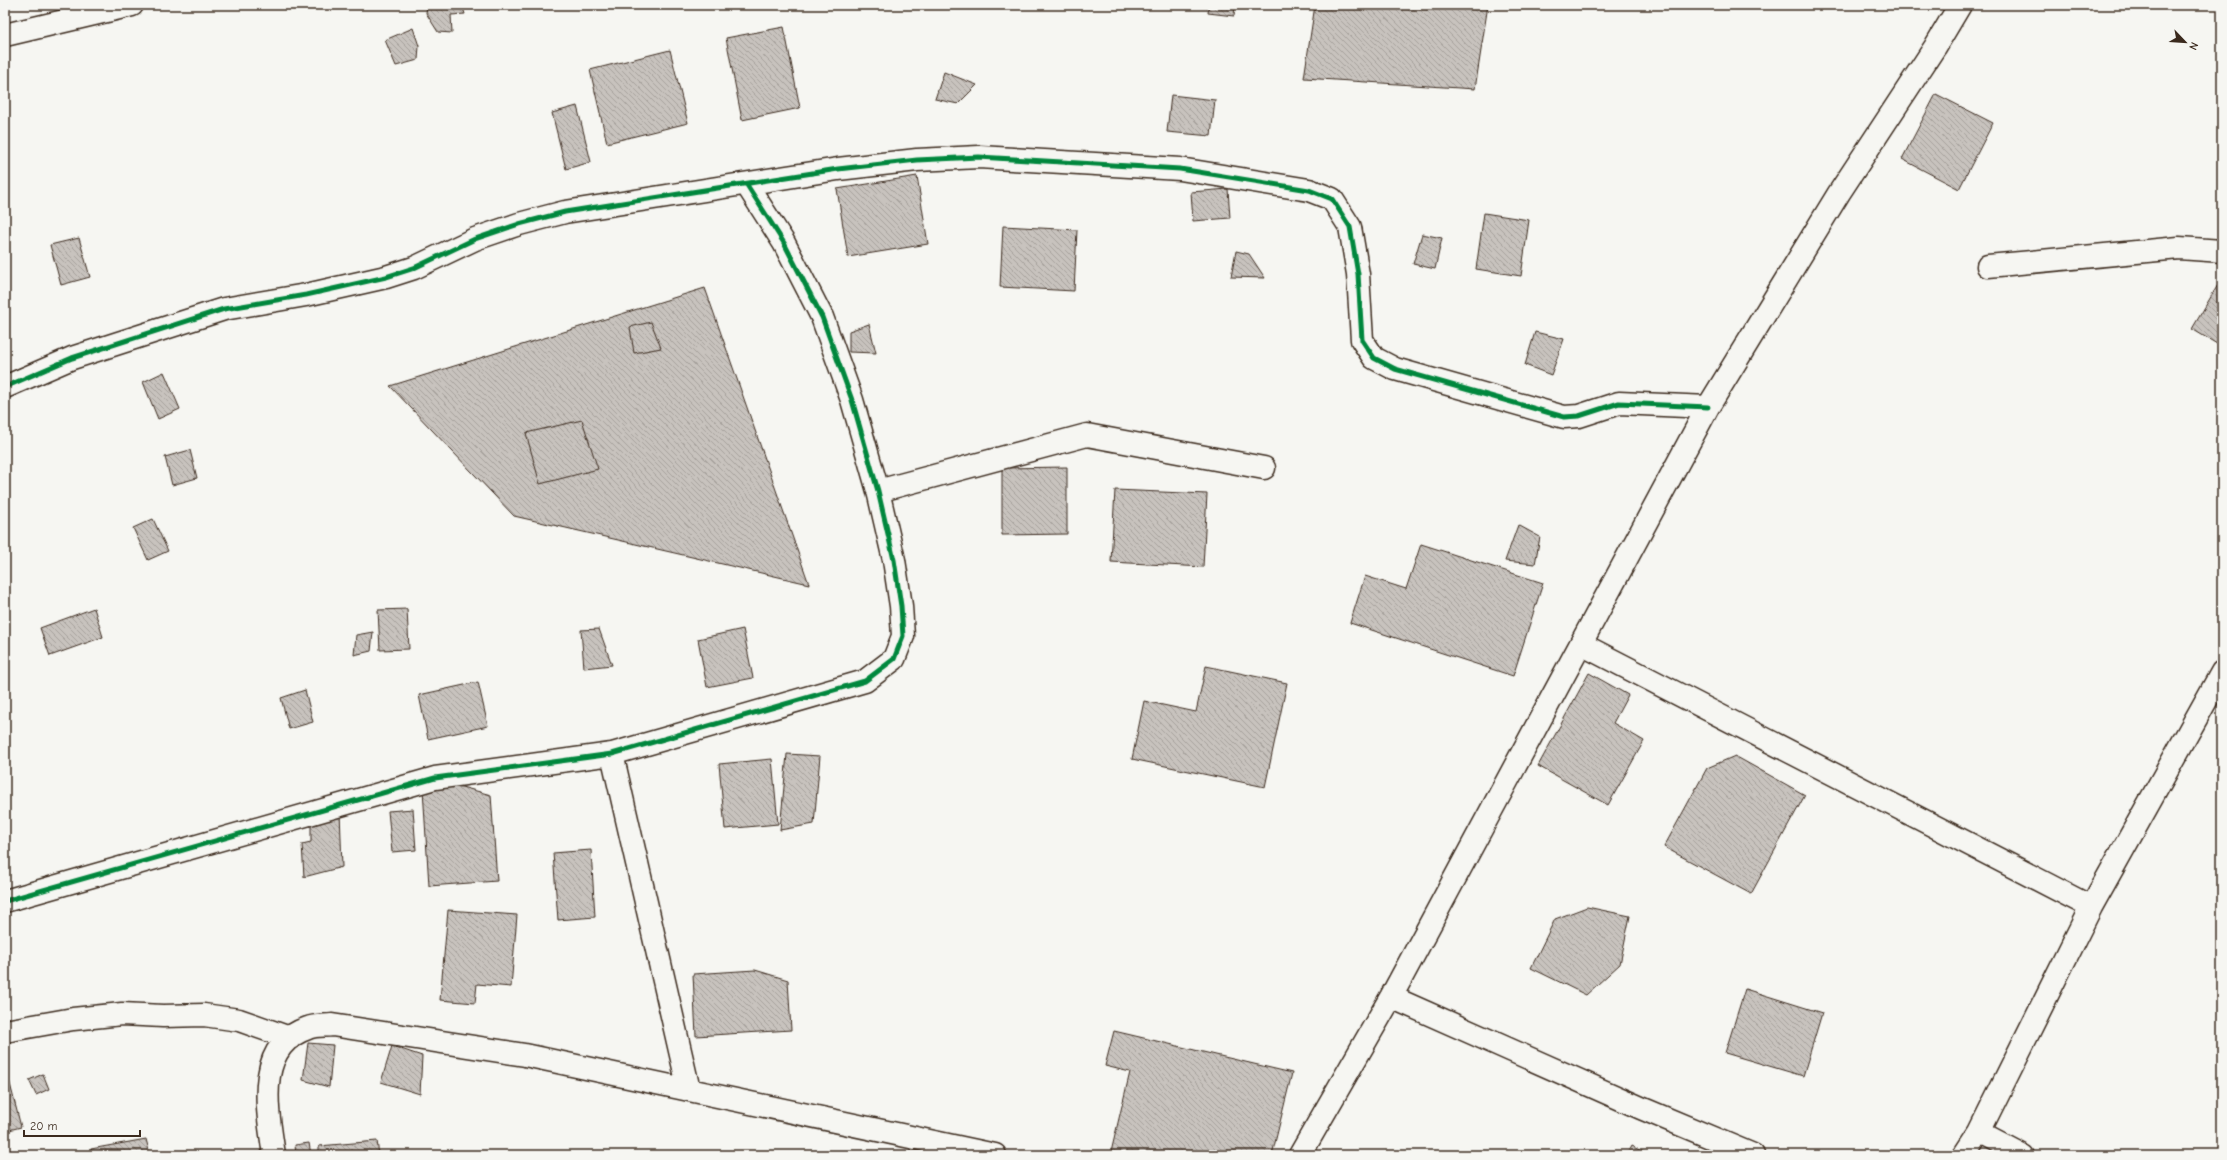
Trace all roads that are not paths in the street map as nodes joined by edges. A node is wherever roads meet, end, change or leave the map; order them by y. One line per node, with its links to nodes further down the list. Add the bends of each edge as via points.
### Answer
1 (132, 5): 3 (street)
2 (1960, 5): 8 (street, via 1839,193)
3 (5, 35)
4 (747, 185): 7 (street, via 565,212 519,224 475,239 414,268 386,277 306,296 224,309 72,358); 8 (street, via 854,167 979,157 1180,169 1309,190 1332,199 1350,227 1358,274 1362,340 1374,358 1395,369 1564,417 1579,416 1619,403); 10 (street, via 784,243 822,317 852,400)
5 (2222, 251): 6 (street, via 2179,248)
6 (1988, 266)
7 (5, 387)
8 (1708, 407): 11 (street)
9 (1264, 468): 10 (street, via 1087,436)
10 (878, 491): 13 (street, via 894,560 901,606 903,636 894,659 865,681)
11 (1581, 644): 15 (street); 16 (street)
12 (2222, 672): 15 (street)
13 (612, 754): 14 (street, via 435,778); 19 (street)
14 (5, 901)
15 (2091, 907): 20 (street)
16 (1391, 997): 23 (street); 24 (street)
17 (5, 1031): 18 (street, via 73,1019 122,1014 204,1015 239,1020)
18 (290, 1038): 19 (street, via 308,1027 332,1025 525,1055); 21 (street, via 276,1052 268,1070 267,1110)
19 (689, 1090): 22 (street)
20 (1979, 1132): 25 (street); 26 (street)
21 (274, 1155)
22 (995, 1155)
23 (1300, 1155)
24 (1753, 1155)
25 (1964, 1155)
26 (2023, 1155)

